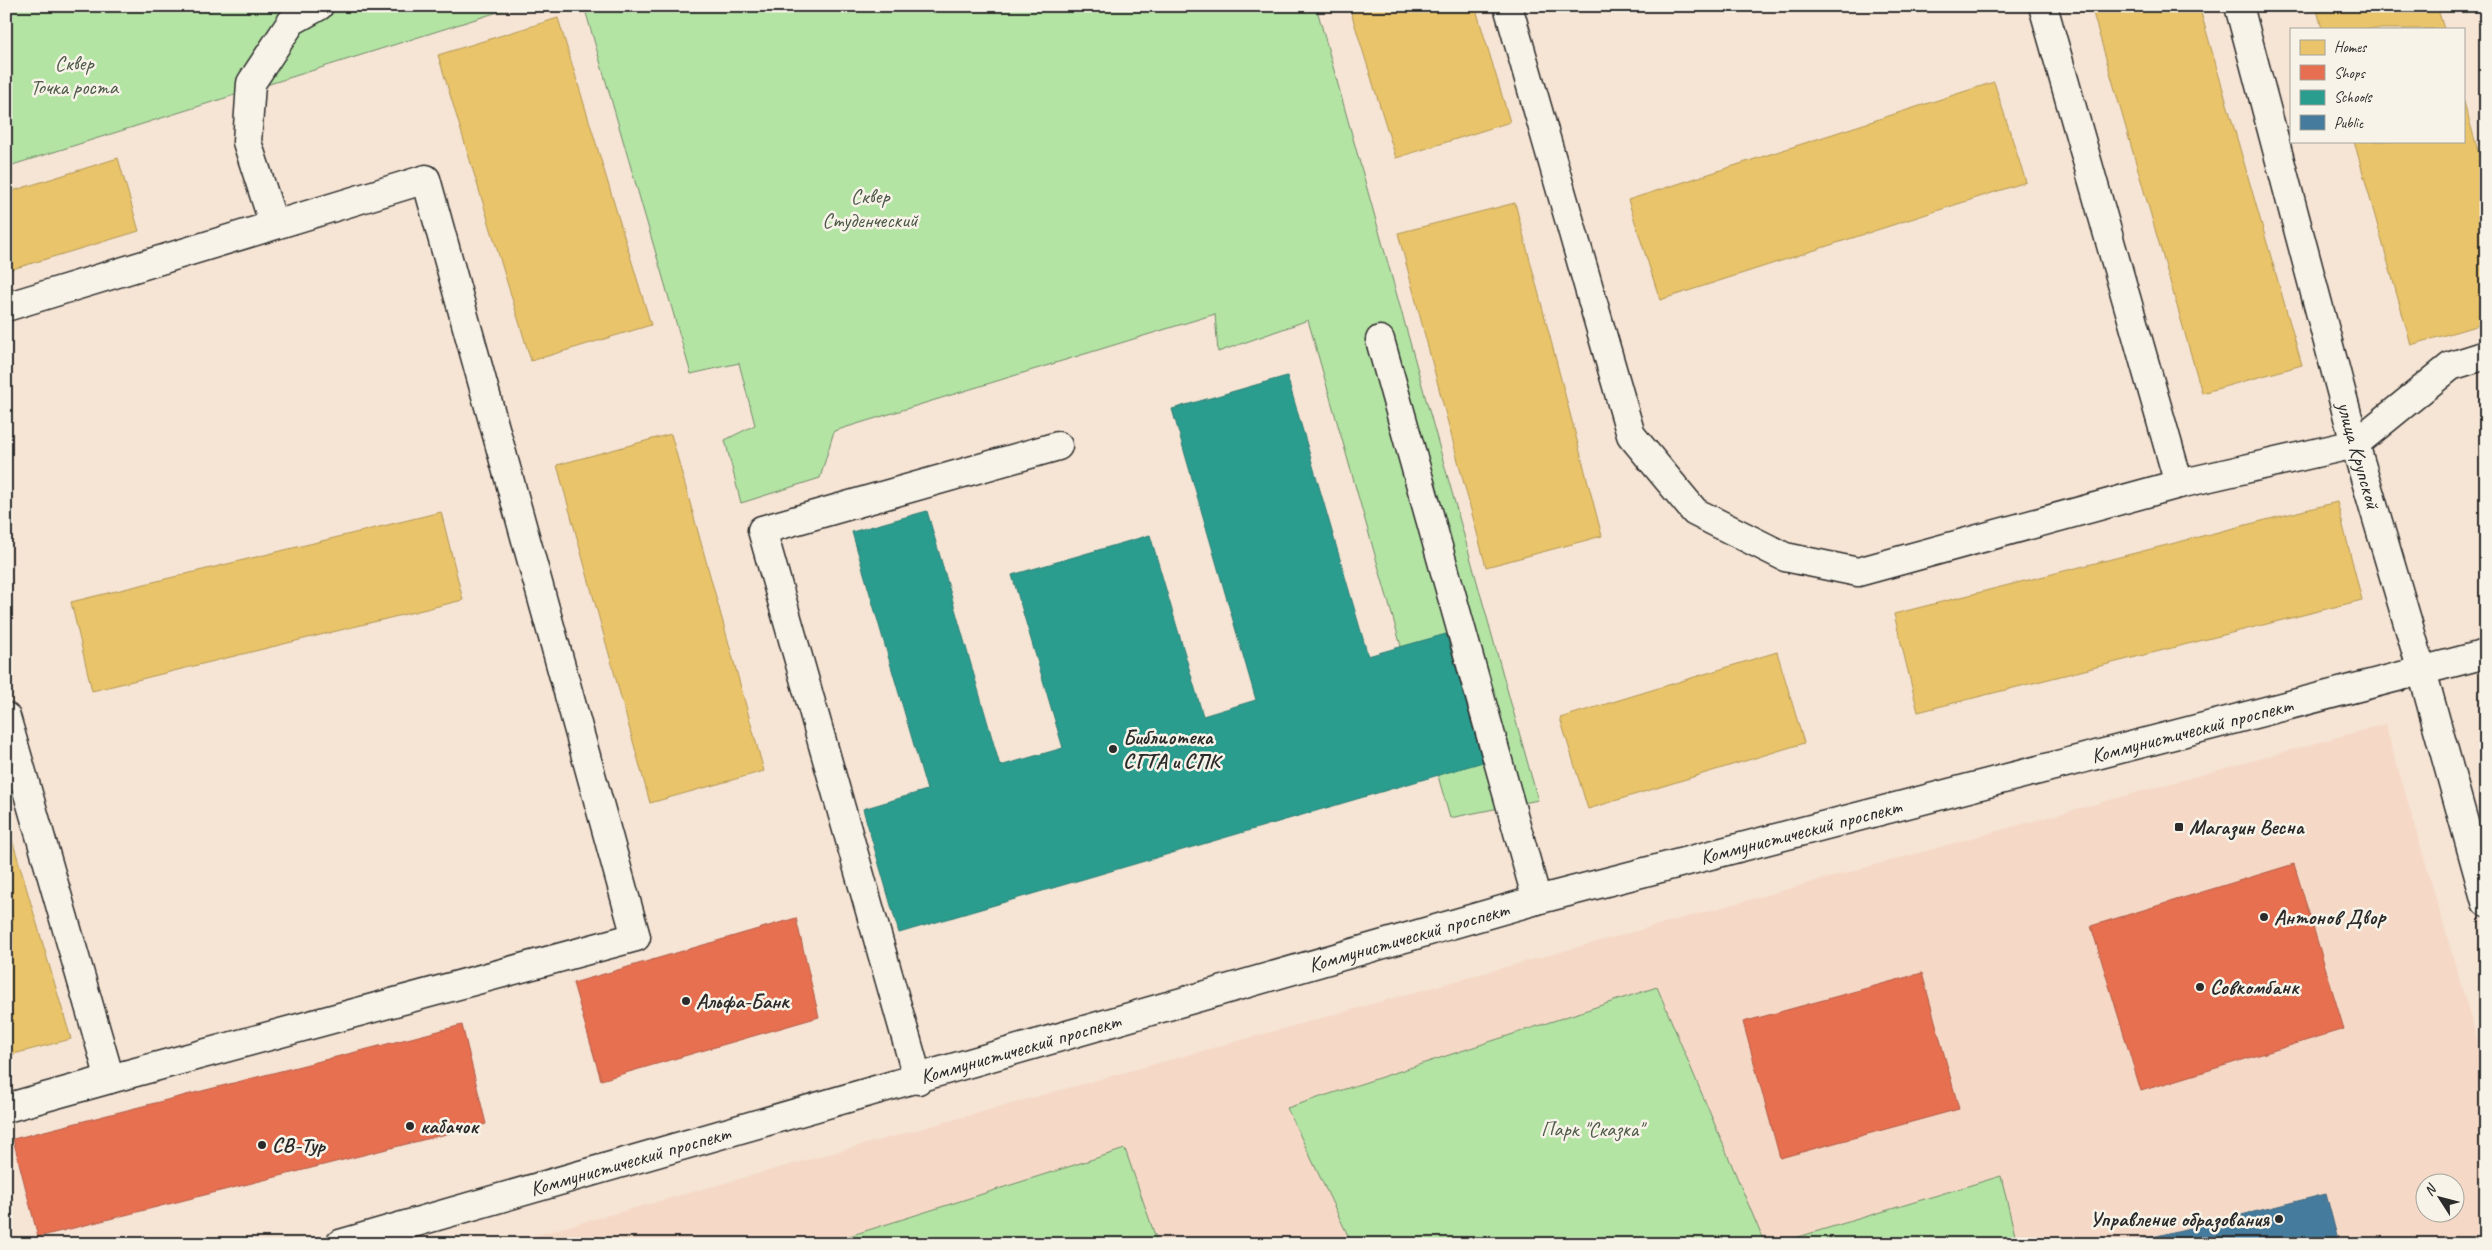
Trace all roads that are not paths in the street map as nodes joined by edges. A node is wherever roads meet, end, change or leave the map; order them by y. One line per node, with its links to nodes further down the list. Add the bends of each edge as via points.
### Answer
1 (319, 6): 5 (main road, via 292,21 251,83 247,142)
2 (1508, 6): 11 (main road, via 1631,435 1695,512 1785,557 1858,572)
3 (2043, 6): 11 (main road)
4 (2239, 6): 9 (main road, улица Крупской)
5 (274, 225): 6 (main road); 17 (main road, via 426,178 636,937)
6 (6, 307)
7 (1380, 340): 15 (main road)
8 (2486, 356): 9 (main road, via 2450,366)
9 (2355, 444): 11 (main road); 13 (main road, улица Крупской)
10 (1058, 446): 18 (main road, via 762,530)
11 (2180, 484)
12 (2486, 654): 13 (main road, Коммунистический проспект)
13 (2422, 671): 15 (main road, Коммунистический проспект); 16 (main road, улица Крупской)
14 (6, 717): 17 (main road)
15 (1538, 900): 18 (main road, Коммунистический проспект)
16 (2486, 902)
17 (110, 1079): 19 (main road)
18 (918, 1080): 20 (main road, Коммунистический проспект)
19 (6, 1108)
20 (340, 1244)

